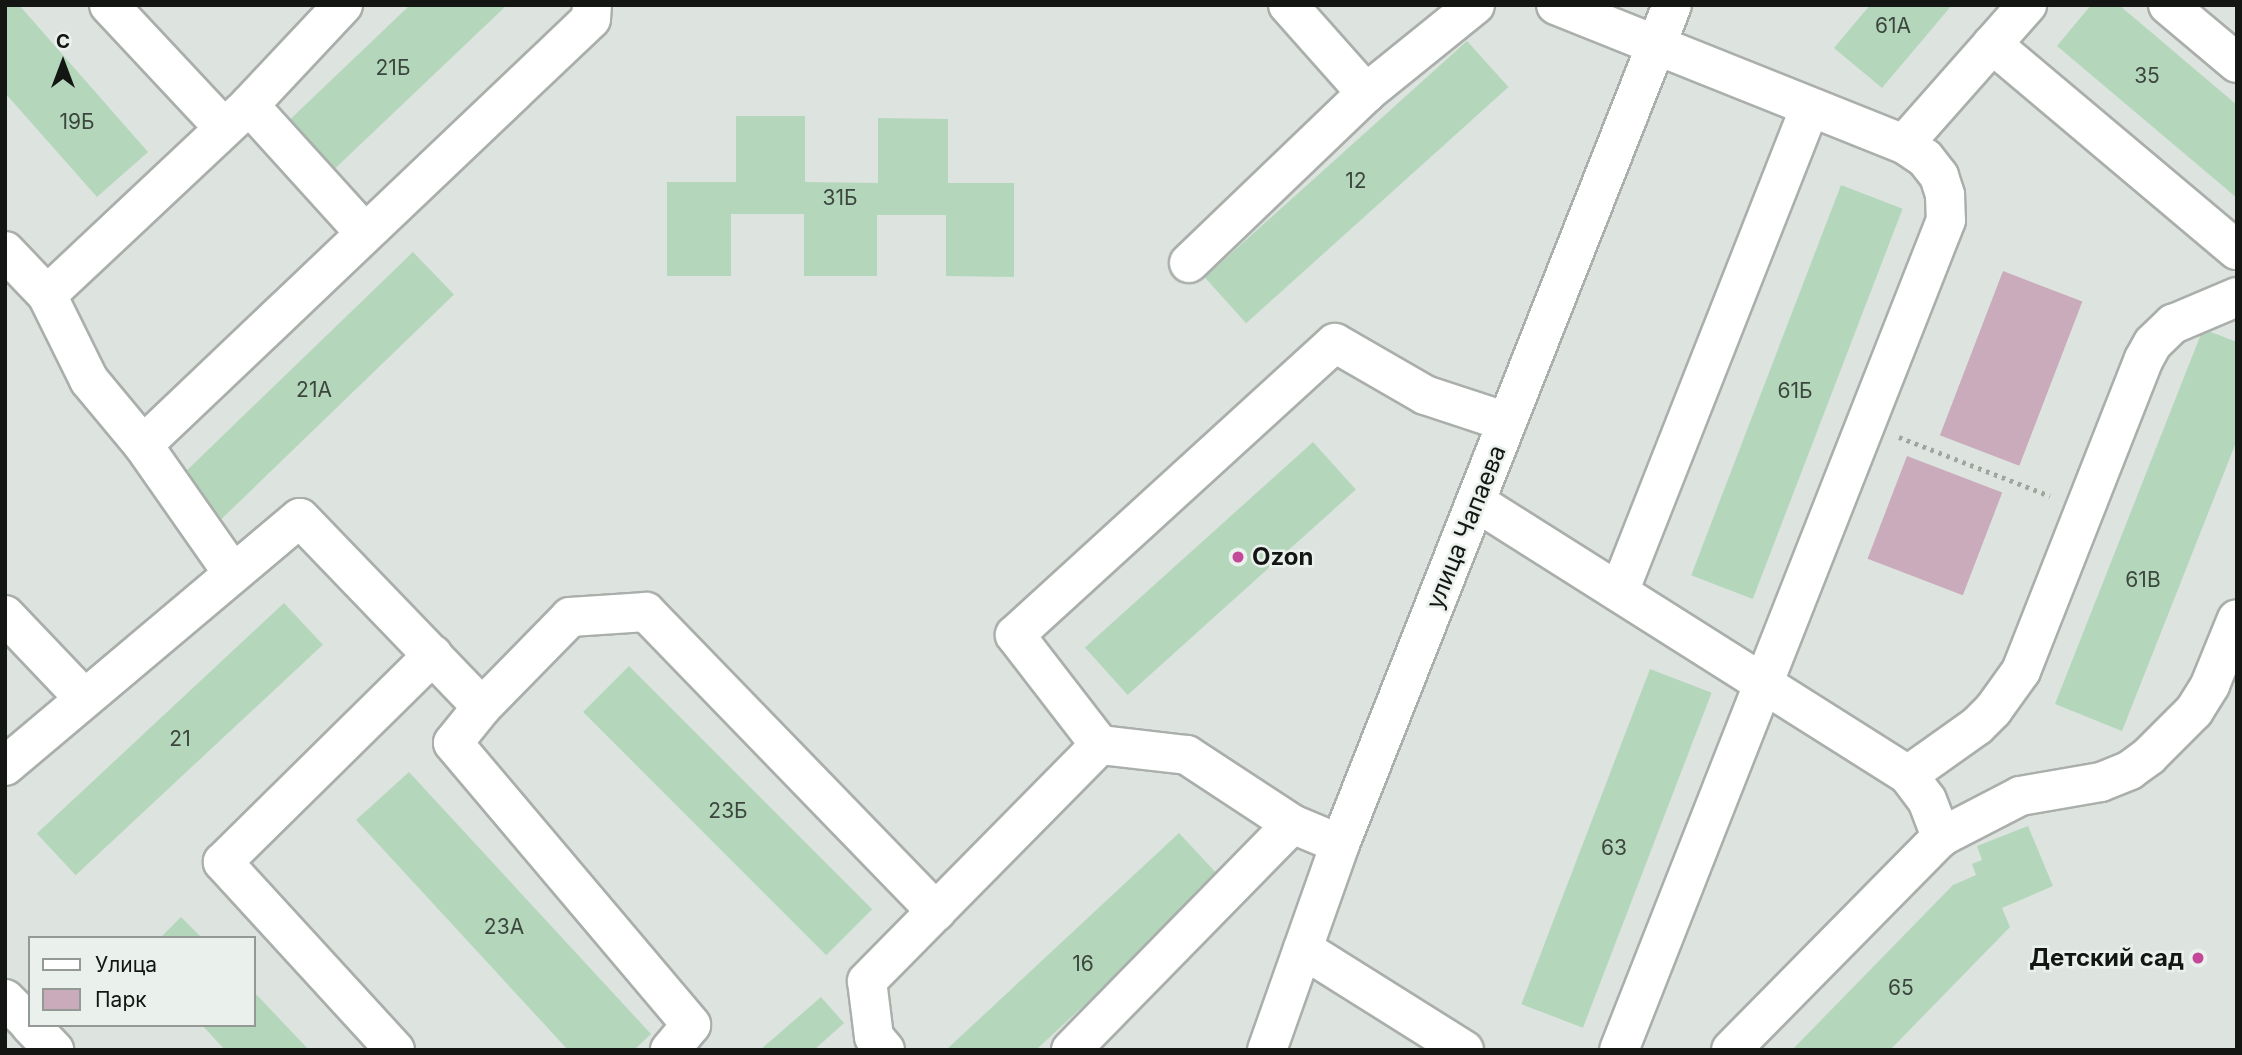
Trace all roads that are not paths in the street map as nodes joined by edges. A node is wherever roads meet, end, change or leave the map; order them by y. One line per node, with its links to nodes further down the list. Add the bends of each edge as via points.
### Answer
1 (109, 5): 15 (main road)
2 (343, 5): 15 (main road)
3 (592, 5): 17 (main road, via 591,19)
4 (1288, 5): 13 (main road)
5 (1475, 5): 13 (main road)
6 (1556, 5): 11 (main road)
7 (1672, 5): 11 (main road, улица Чапаева)
8 (2027, 5): 10 (main road)
9 (2168, 5): 12 (main road)
10 (1993, 44): 16 (main road); 18 (main road)
11 (1656, 45): 14 (main road); 23 (main road, улица Чапаева)
12 (2237, 63)
13 (1366, 93): 20 (main road)
14 (1810, 107): 16 (main road); 27 (main road)
15 (236, 116): 17 (main road); 21 (main road)
16 (1904, 144): 31 (main road, via 1925,159 1938,177 1945,194 1946,220)
17 (365, 233): 24 (main road)
18 (2237, 250)
19 (5, 251): 21 (main road)
20 (1189, 263)
21 (47, 295): 24 (main road, via 89,380)
22 (2237, 297): 36 (main road, via 2173,324 2153,343 2021,671 1977,726)
23 (1507, 422): 25 (main road, улица Чапаева); 34 (main road, via 1425,396 1335,342 1015,635)
24 (143, 445): 26 (main road)
25 (1476, 502): 27 (main road); 39 (main road, улица Чапаева)
26 (232, 572): 30 (main road, via 300,518); 32 (main road)
27 (1619, 592): 31 (main road)
28 (5, 615): 32 (main road)
29 (2237, 620): 38 (main road, via 2194,711 2130,770 2101,782 2020,796)
30 (433, 655): 33 (main road); 46 (main road, via 223,862)
31 (1763, 684): 36 (main road); 52 (main road)
32 (84, 698): 35 (main road)
33 (482, 707): 40 (main road, via 570,617 646,612); 47 (main road, via 453,743 691,1025)
34 (1100, 745): 37 (main road, via 1187,755); 40 (main road)
35 (5, 766)
36 (1909, 775): 38 (main road, via 1927,800)
37 (1292, 824): 39 (main road); 49 (main road)
38 (1941, 837): 53 (main road)
39 (1340, 844): 41 (main road, улица Чапаева)
40 (936, 911): 48 (main road, via 867,981 874,1037)
41 (1303, 949): 50 (main road, улица Чапаева); 51 (main road)
42 (5, 999): 43 (main road)
43 (28, 1023)
44 (32, 1027): 45 (main road)
45 (54, 1050)
46 (396, 1050)
47 (670, 1050)
48 (885, 1050)
49 (1071, 1050)
50 (1266, 1050)
51 (1464, 1050)
52 (1619, 1050)
53 (1731, 1050)

